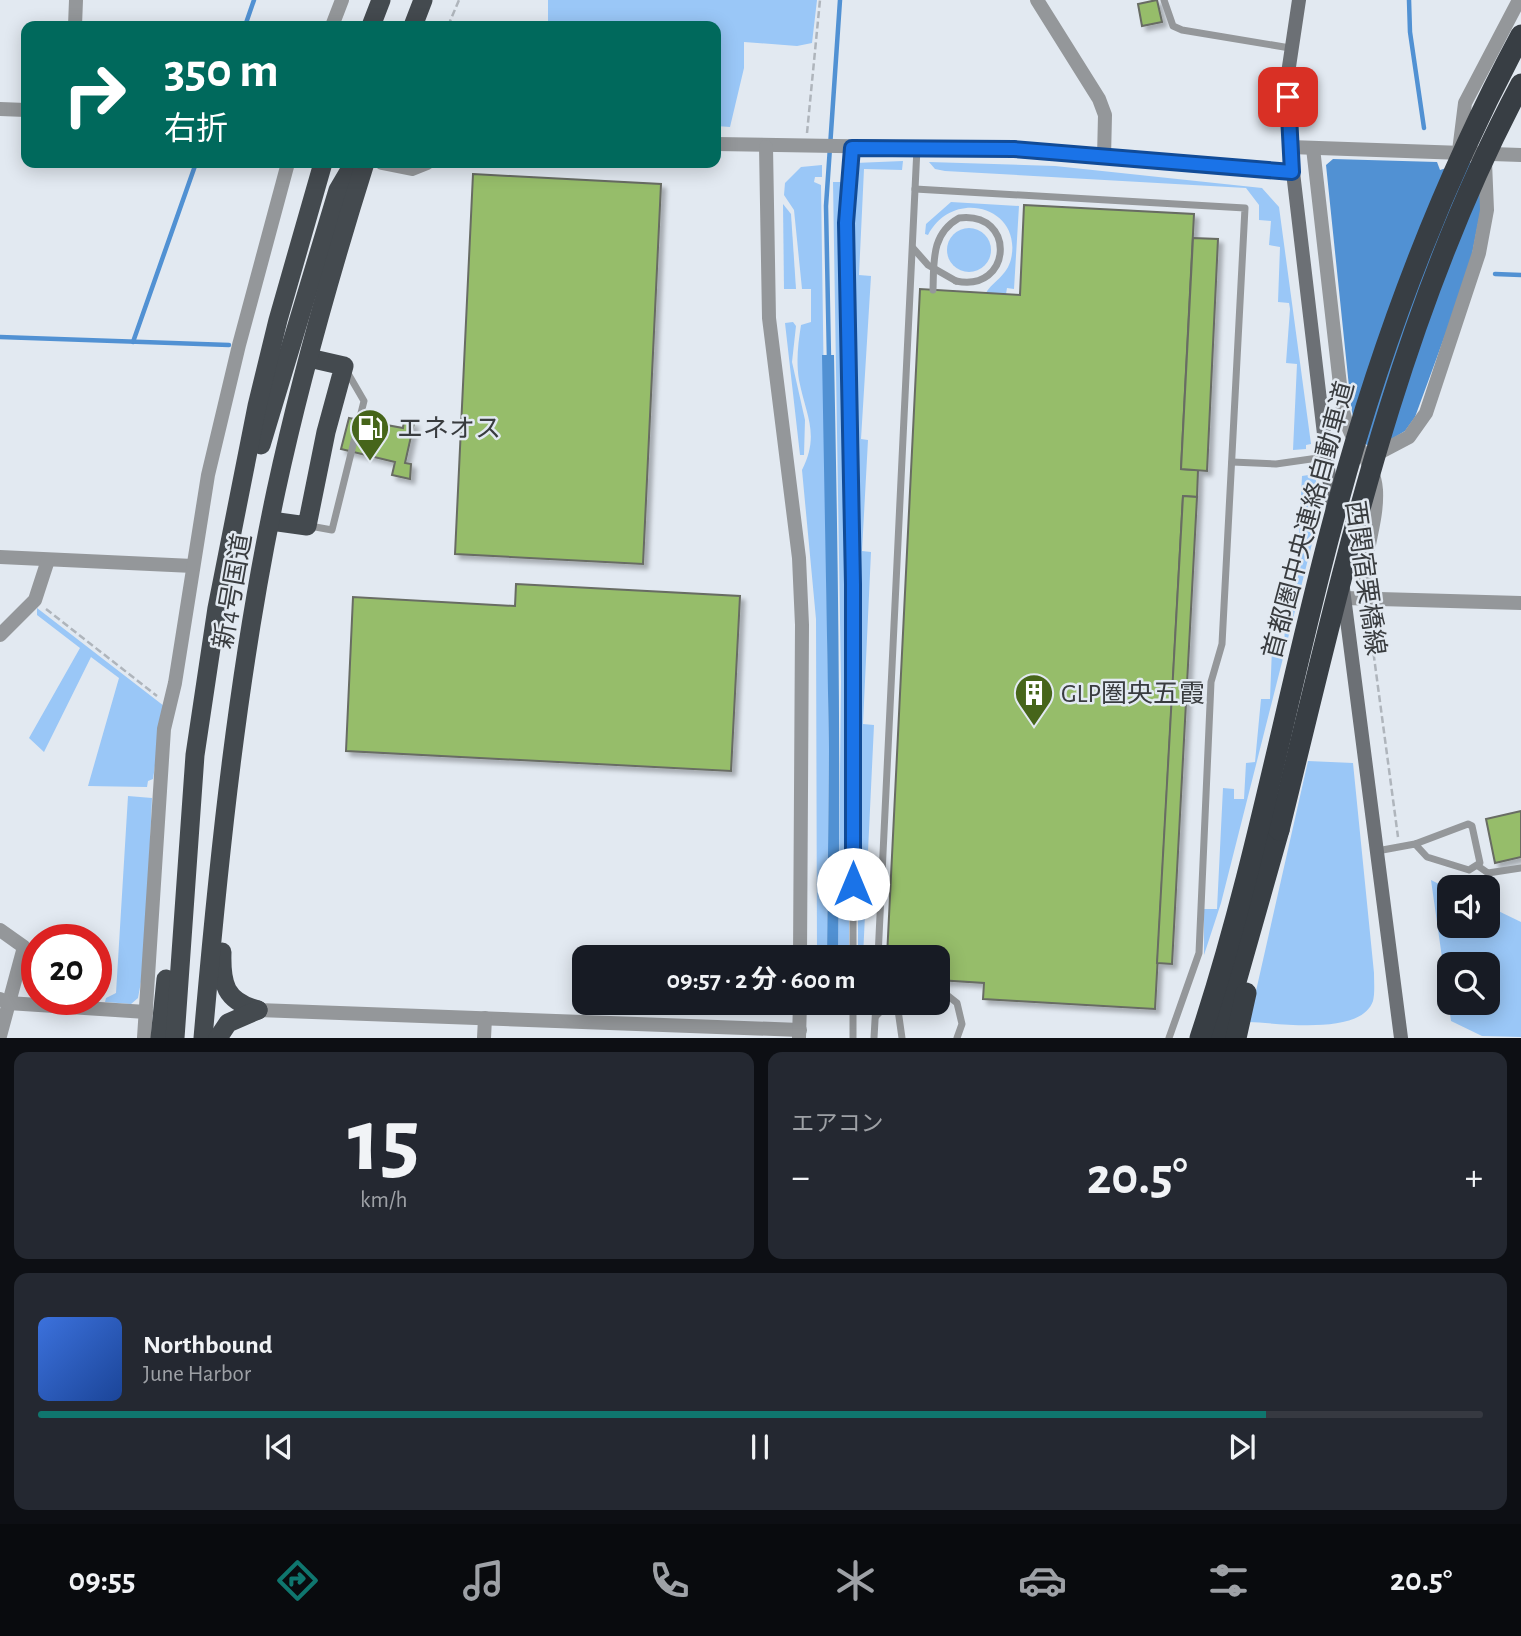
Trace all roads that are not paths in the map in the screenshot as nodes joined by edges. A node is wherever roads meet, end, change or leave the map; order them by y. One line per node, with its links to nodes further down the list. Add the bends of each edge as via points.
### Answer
1 (76, 0): 9 (street)
2 (342, 0): 10 (street)
3 (381, 0): 11 (highway)
4 (423, 0): 12 (highway)
5 (1037, 0): 27 (street, via 1100,99 1105,115)
6 (1164, 0): 14 (lane, via 1174,26 1182,30)
7 (1299, 0): 14 (main road, 西関宿栗橋線)
8 (1519, 0): 24 (street, via 1465,103)
9 (75, 21)
10 (334, 21)
11 (373, 21)
12 (415, 21)
13 (1521, 35): 84 (highway, 首都圏中央連絡自動車道, bridge, via 1431,223 1384,349 1338,503 1251,859)
14 (1290, 48): 22 (main road, 西関宿栗橋線)
15 (1521, 84): 51 (highway, 首都圏中央連絡自動車道, bridge, via 1452,232 1405,357 1359,510)
16 (0, 109): 17 (street)
17 (21, 110)
18 (721, 144): 19 (street)
19 (766, 147): 20 (street); 59 (street, via 769,318 799,558)
20 (852, 148): 21 (street); 60 (lane, via 846,223)
21 (917, 148): 27 (street, via 1014,149); 33 (lane)
22 (1290, 148): 23 (street); 32 (main road, 西関宿栗橋線)
23 (1313, 148): 24 (street); 39 (street, via 1343,411 1351,438)
24 (1459, 153): 25 (street)
25 (1485, 153): 26 (street); 39 (street, via 1487,210 1479,253 1426,413 1409,437)
26 (1521, 155)
27 (1104, 158): 32 (street)
28 (287, 168): 46 (street, via 208,475)
29 (322, 168): 41 (highway, 新4号国道, via 278,320)
30 (356, 168): 41 (highway, via 338,190)
31 (362, 168): 36 (highway, 新4号国道)
32 (1292, 172): 38 (main road, 西関宿栗橋線)
33 (915, 189): 34 (lane); 40 (lane, via 1245,208)
34 (912, 247): 35 (lane, bridge, via 928,265 956,281 977,281 996,267 1000,241 982,219 959,218 941,232 935,247); 61 (lane)
35 (933, 290)
36 (309, 358): 37 (highway); 42 (highway, 新4号国道)
37 (344, 366): 43 (highway); 43 (lane, via 364,401 332,530)
38 (1325, 457): 40 (lane, via 1276,464); 47 (main road, 西関宿栗橋線)
39 (1367, 459): 48 (street, via 1376,491 1364,561)
40 (1232, 462): 83 (lane, via 1222,644 1211,682 1199,953)
41 (235, 515): 57 (highway, 新4号国道, via 198,730)
42 (271, 521): 43 (highway); 52 (highway, 新4号国道)
43 (307, 526)
44 (0, 558): 45 (street)
45 (48, 560): 46 (street); 50 (street, via 35,600)
46 (193, 566): 65 (street, via 164,729)
47 (1344, 598): 48 (street); 54 (main road, 西関宿栗橋線)
48 (1366, 598): 49 (street)
49 (1521, 603)
50 (0, 635)
51 (1279, 830): 85 (highway, 首都圏中央連絡自動車道); 86 (highway)
52 (223, 843): 64 (highway, via 221,974 240,1005); 76 (highway, 新4号国道)
53 (1415, 844): 54 (lane); 55 (lane, via 1427,857 1469,870); 55 (lane, via 1468,824 1480,859)
54 (1377, 851): 87 (main road, 西関宿栗橋線)
55 (1478, 866): 56 (lane, via 1489,873)
56 (1521, 868)
57 (184, 884): 74 (highway, via 171,922); 75 (highway, 新4号国道)
58 (0, 930): 63 (street, via 24,947)
59 (800, 945)
60 (853, 945)
61 (879, 945)
62 (950, 997): 82 (lane, via 957,1003 962,1024)
63 (4, 1001): 65 (street); 72 (street)
64 (258, 1010): 70 (street); 77 (highway, via 228,1023)
65 (146, 1012): 73 (street)
66 (800, 1015): 71 (street)
67 (853, 1015): 79 (lane)
68 (899, 1015): 81 (lane)
69 (875, 1017): 80 (lane)
70 (485, 1018): 71 (street); 78 (street)
71 (800, 1034)
72 (0, 1037)
73 (144, 1038)
74 (160, 1038)
75 (175, 1038)
76 (202, 1038)
77 (218, 1038)
78 (484, 1038)
79 (853, 1038)
80 (874, 1038)
81 (902, 1038)
82 (957, 1038)
83 (1169, 1038)
84 (1200, 1038)
85 (1220, 1038)
86 (1236, 1038)
87 (1401, 1038)

